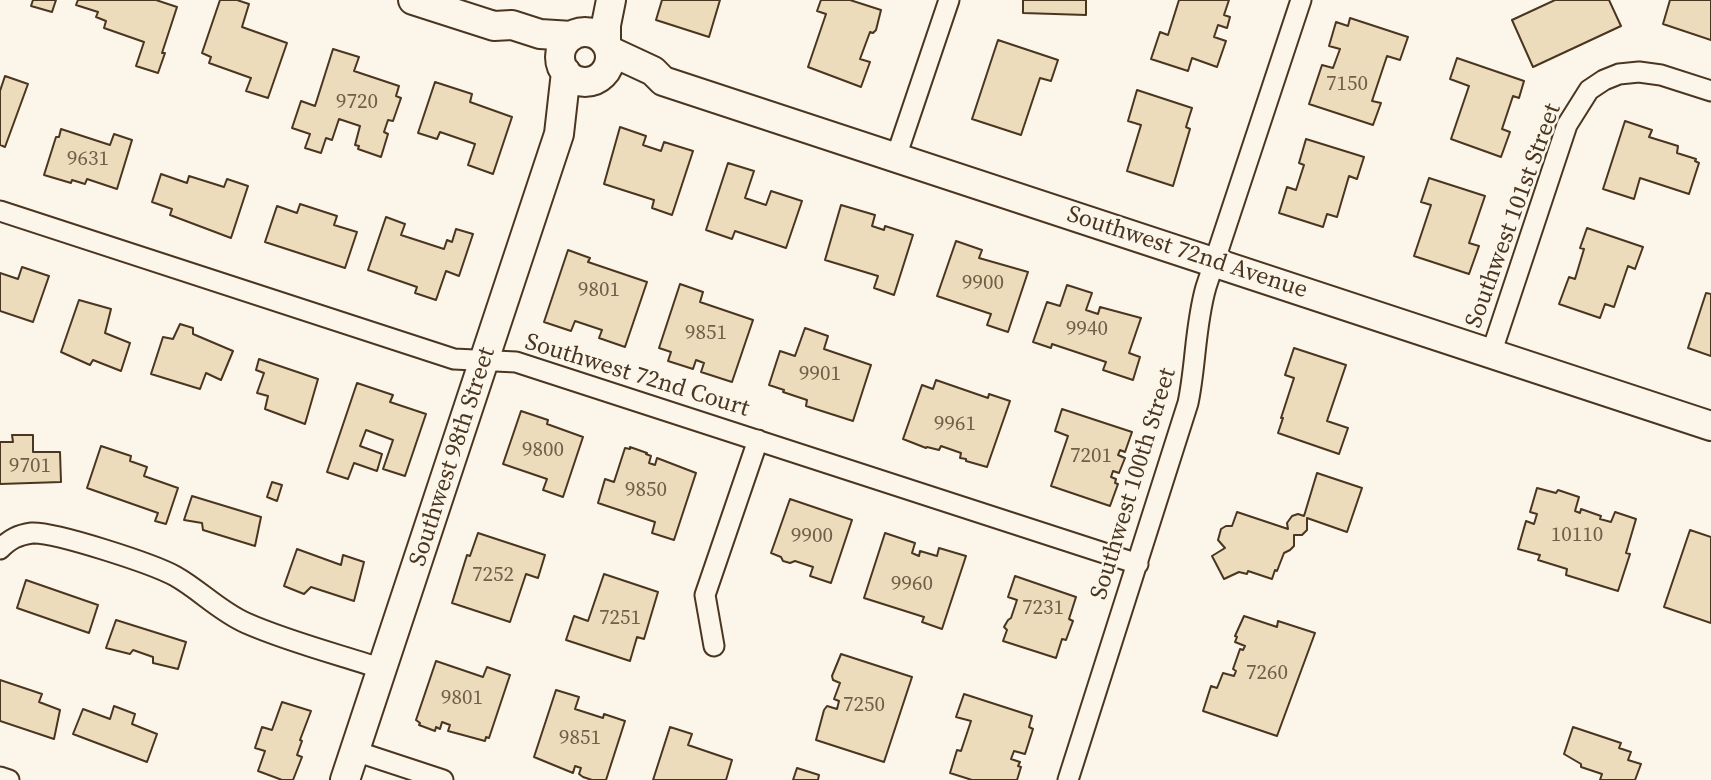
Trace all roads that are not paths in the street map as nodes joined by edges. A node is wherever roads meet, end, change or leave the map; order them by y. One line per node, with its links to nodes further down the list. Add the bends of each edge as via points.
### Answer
1 (413, 0): 6 (street)
2 (598, 0): 7 (street)
3 (611, 0): 8 (street, Southwest 98th Street)
4 (950, 0): 12 (street)
5 (1301, 0): 14 (street, Southwest 100th Street)
6 (494, 26): 7 (street); 9 (street, via 506,38 544,53)
7 (575, 34): 8 (street, via 592,33); 9 (street, via 563,46)
8 (603, 62): 9 (street, via 579,81); 11 (street, Southwest 98th Street, via 567,129); 12 (street, Southwest 72nd Avenue, via 649,84 663,81)
9 (564, 69): 11 (street, Southwest 98th Street)
10 (1711, 91): 15 (street, Southwest 101st Street, via 1639,72 1619,74 1589,90 1567,125)
11 (559, 134): 16 (street, Southwest 98th Street)
12 (897, 157): 14 (street, Southwest 72nd Avenue)
13 (0, 211): 16 (street, Southwest 72nd Court, via 454,359)
14 (1213, 261): 15 (street, Southwest 72nd Avenue); 20 (street, Southwest 100th Street, via 1201,304 1188,403)
15 (1491, 354): 17 (street, Southwest 72nd Avenue)
16 (485, 361): 18 (street, Southwest 72nd Court, via 516,362); 22 (street, Southwest 98th Street)
17 (1711, 426)
18 (758, 440): 20 (street, Southwest 72nd Court); 21 (street, via 705,595)
19 (4, 544): 22 (street, via 19,535 50,534 159,569 244,622)
20 (1138, 564): 28 (street, Southwest 100th Street)
21 (714, 646)
22 (383, 669): 23 (street, Southwest 98th Street)
23 (355, 751): 26 (street, Southwest 98th Street); 27 (street)
24 (0, 777): 25 (street)
25 (9, 780)
26 (345, 780)
27 (443, 780)
28 (1068, 780)

